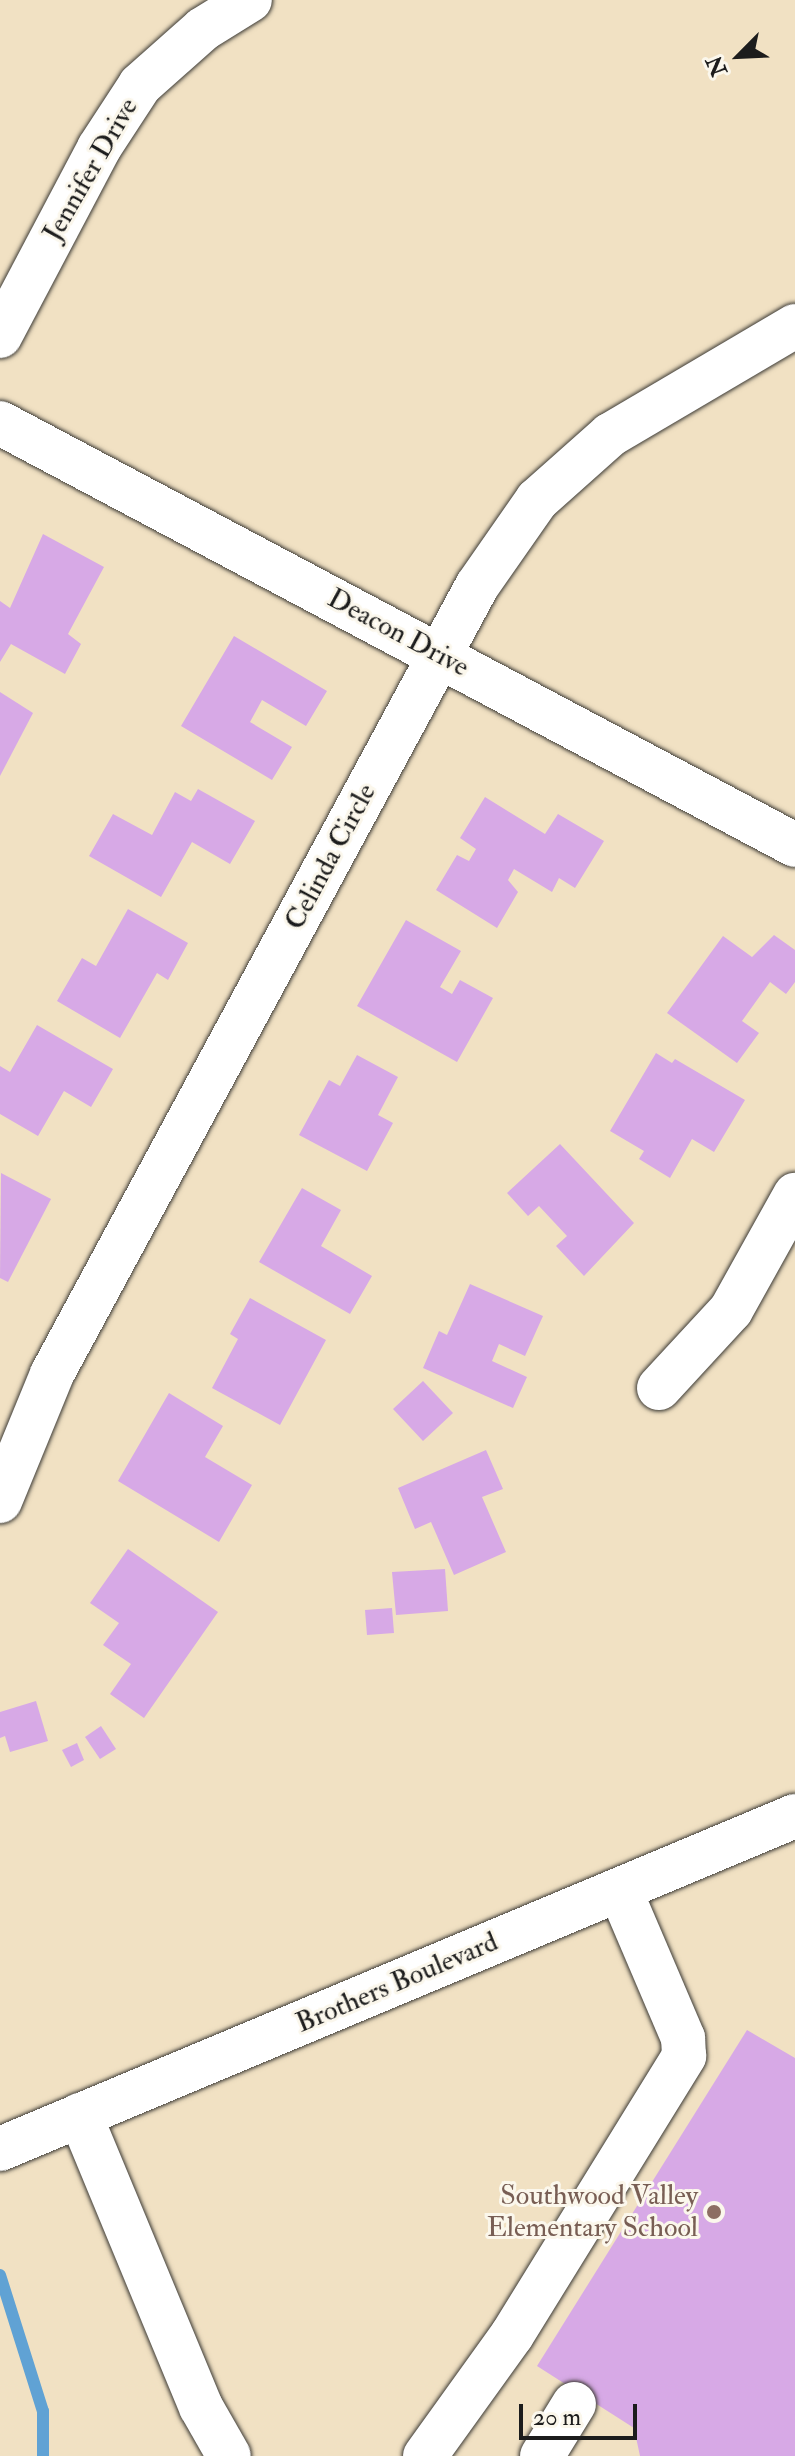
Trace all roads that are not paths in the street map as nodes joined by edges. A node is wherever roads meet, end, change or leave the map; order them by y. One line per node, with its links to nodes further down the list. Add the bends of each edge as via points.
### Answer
1 (250, 0): 3 (street, Jennifer Drive, via 203,29 140,85 99,148)
2 (795, 326): 5 (street, Celinda Circle, via 610,435 537,500 477,586)
3 (0, 336)
4 (0, 423): 5 (street, Deacon Drive)
5 (440, 654): 6 (street, Deacon Drive); 9 (street, Celinda Circle, via 52,1374)
6 (795, 845)
7 (795, 1195): 8 (street, via 731,1310)
8 (659, 1388)
9 (0, 1501)
10 (795, 1816): 11 (street, Brothers Boulevard)
11 (620, 1890): 12 (street, Brothers Boulevard); 16 (street, via 683,2038 684,2056 512,2335)
12 (80, 2115): 13 (street, Brothers Boulevard); 15 (street, via 201,2407)
13 (0, 2149)
14 (574, 2404): 17 (street)
15 (229, 2456)
16 (425, 2456)
17 (542, 2456)

